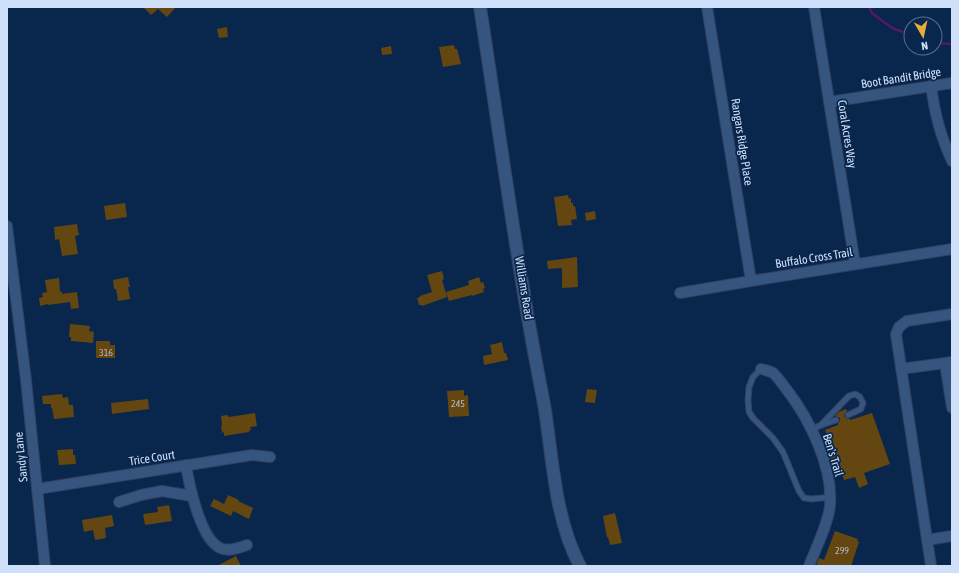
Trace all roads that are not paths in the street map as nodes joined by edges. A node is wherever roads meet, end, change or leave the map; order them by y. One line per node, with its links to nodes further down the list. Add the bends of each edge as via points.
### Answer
1 (480, 7): 31 (street, Williams Road, via 558,500 567,536)
2 (707, 7): 11 (street, Rangars Ridge Place)
3 (814, 7): 6 (street, Coral Acres Way)
4 (952, 83): 5 (street, Boot Bandit Bridge)
5 (931, 86): 6 (street, Boot Bandit Bridge); 7 (street, via 938,126)
6 (829, 102): 10 (street, Coral Acres Way)
7 (952, 161)
8 (7, 226): 23 (street, Sandy Lane)
9 (952, 249): 10 (street, Buffalo Cross Trail)
10 (855, 264): 11 (street, Buffalo Cross Trail)
11 (751, 281): 12 (street, Buffalo Cross Trail)
12 (680, 293)
13 (952, 314): 16 (street, via 907,321 899,327 896,334)
14 (949, 363): 16 (street); 17 (street)
15 (761, 369): 20 (street, Ben's Trail, via 773,373 796,401 808,423); 25 (lane, via 752,377 749,387 749,412 783,452 804,498)
16 (901, 369): 28 (street)
17 (952, 408)
18 (848, 415): 20 (lane, via 860,409 862,403 860,397 855,394 849,396)
19 (836, 420): 20 (lane)
20 (816, 428): 25 (street, Ben's Trail)
21 (270, 457): 22 (street, Trice Court, via 252,455)
22 (186, 465): 23 (street, Trice Court); 24 (street)
23 (37, 489): 30 (street, Sandy Lane)
24 (192, 496): 26 (street, via 162,491); 29 (street, via 206,533 215,545 222,549)
25 (830, 497): 32 (street, Ben's Trail, via 826,523)
26 (119, 502)
27 (952, 536): 28 (street)
28 (927, 540): 33 (street)
29 (247, 545)
30 (45, 566)
31 (580, 566)
32 (809, 566)
33 (930, 566)

